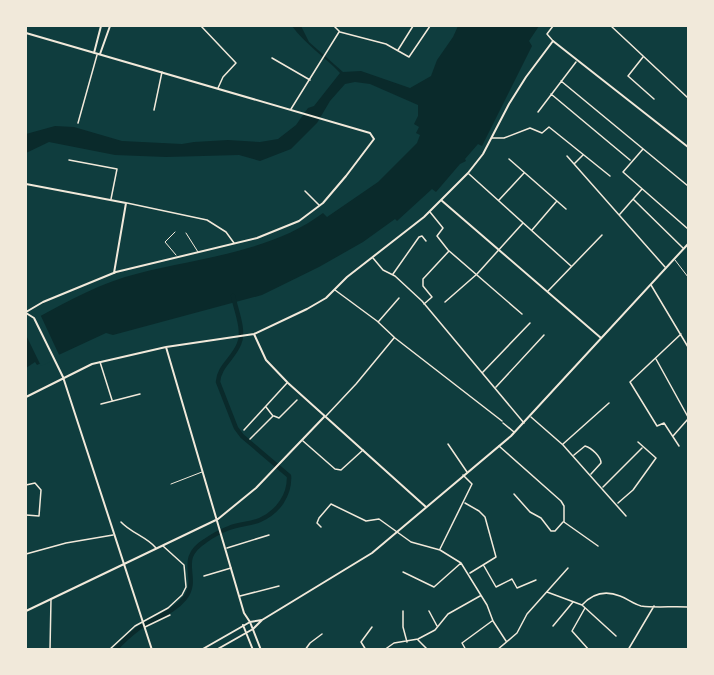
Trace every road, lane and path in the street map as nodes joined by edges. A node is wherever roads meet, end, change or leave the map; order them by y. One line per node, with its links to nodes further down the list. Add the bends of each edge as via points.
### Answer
1 (101, 26): 13 (street)
2 (110, 26): 13 (street)
3 (201, 26): 20 (street, via 236,63)
4 (333, 26): 9 (street)
5 (414, 26): 12 (street)
6 (430, 26): 12 (street, via 409,57)
7 (552, 26): 11 (street, via 547,34)
8 (611, 26): 14 (street)
9 (340, 32): 12 (street); 18 (street)
10 (26, 33): 13 (street)
11 (553, 41): 16 (street); 28 (street, via 526,77)
12 (398, 50)
13 (97, 54): 17 (street); 27 (street)
14 (644, 57): 22 (street); 23 (street, via 628,76)
15 (273, 58): 18 (street)
16 (577, 61): 19 (street); 29 (street)
17 (162, 72): 20 (street); 25 (street)
18 (310, 80): 24 (street)
19 (561, 81): 21 (street); 30 (street)
20 (218, 89): 24 (street)
21 (551, 94): 26 (street); 35 (street)
22 (688, 98)
23 (654, 99)
24 (291, 109): 50 (street, via 373,136 373,142)
25 (154, 110)
26 (538, 112)
27 (78, 123)
28 (491, 138): 31 (street, via 504,138 530,128 542,133 549,127); 37 (street)
29 (688, 147)
30 (644, 149): 41 (street); 42 (street, via 623,172)
31 (584, 155): 36 (street); 39 (street)
32 (567, 156): 36 (street)
33 (509, 159): 38 (street)
34 (69, 160): 44 (street, via 117,169)
35 (630, 160)
36 (574, 164): 53 (street)
37 (468, 173): 45 (street); 46 (street)
38 (524, 173): 46 (street); 48 (street)
39 (610, 176)
40 (26, 184): 44 (street)
41 (688, 186)
42 (643, 188): 47 (street); 55 (street)
43 (305, 191): 50 (street)
44 (111, 200): 49 (street)
45 (441, 200): 52 (street); 63 (street)
46 (498, 200): 54 (street)
47 (634, 200): 53 (street); 64 (street)
48 (556, 201): 51 (street); 56 (street)
49 (126, 203): 61 (street, via 207,220 226,232); 72 (street)
50 (320, 206): 61 (street, via 285,228)
51 (566, 209)
52 (430, 211): 65 (street, via 443,228 437,236); 68 (street)
53 (619, 215): 71 (street)
54 (523, 223): 56 (street); 63 (street)
55 (688, 229)
56 (531, 230): 70 (street)
57 (176, 232): 67 (lane, via 165,242)
58 (186, 234): 66 (lane)
59 (602, 235): 70 (street)
60 (426, 241): 74 (street, via 419,237)
61 (234, 244): 66 (street)
62 (688, 244): 64 (street)
63 (498, 249): 73 (street); 78 (street)
64 (684, 249): 69 (street)
65 (449, 251): 73 (street); 81 (street, via 423,279 422,284 432,297)
66 (199, 253): 67 (street)
67 (177, 258): 72 (street)
68 (373, 258): 74 (street); 77 (street)
69 (674, 259): 71 (street); 75 (lane)
70 (571, 266): 78 (street)
71 (666, 268): 76 (street)
72 (114, 273): 82 (street)
73 (477, 274): 80 (street); 83 (street)
74 (393, 275): 81 (street)
75 (688, 277)
76 (650, 284): 87 (street); 90 (street)
77 (335, 290): 84 (street); 86 (street, via 307,309)
78 (548, 292): 90 (street)
79 (399, 298): 84 (street)
80 (445, 302)
81 (424, 304): 95 (street)
82 (26, 313): 96 (street, via 34,318)
83 (522, 314)
84 (378, 322): 89 (street)
85 (530, 323): 95 (street)
86 (254, 334): 92 (street); 97 (street, via 266,360)
87 (681, 334): 91 (street); 93 (street)
88 (544, 335): 98 (street)
89 (395, 338): 108 (street); 112 (street)
90 (601, 338): 107 (street)
91 (688, 346)
92 (166, 347): 94 (street); 124 (street)
93 (656, 358): 109 (street); 113 (street, via 630,382 657,426 663,423)
94 (100, 362): 96 (street); 101 (street)
95 (482, 372): 98 (street)
96 (63, 377): 100 (street); 142 (street)
97 (288, 382): 105 (street); 108 (street)
98 (495, 388): 110 (street)
99 (140, 394): 101 (street)
100 (26, 398)
101 (112, 400): 104 (street)
102 (297, 400): 106 (street, via 279,418)
103 (609, 403): 118 (street)
104 (101, 404)
105 (266, 406): 106 (street); 111 (street)
106 (273, 416): 114 (street)
107 (530, 416): 110 (street); 118 (street)
108 (324, 417): 115 (street); 122 (street)
109 (688, 418): 113 (street)
110 (524, 423): 112 (street)
111 (244, 430)
112 (514, 432): 119 (street)
113 (673, 437): 120 (street)
114 (250, 439)
115 (302, 440): 122 (street, via 334,469 341,470); 137 (street, via 256,488)
116 (638, 442): 121 (street)
117 (448, 444): 125 (street)
118 (563, 445): 123 (street)
119 (498, 446): 125 (street); 139 (street, via 561,501)
120 (679, 446)
121 (643, 447): 130 (street); 133 (street, via 656,458 633,490)
122 (363, 450): 134 (street)
123 (573, 456): 127 (street); 127 (street, via 589,447 602,462)
124 (203, 471): 128 (lane); 137 (street)
125 (467, 472): 126 (street)
126 (463, 475): 132 (street, via 472,484); 134 (street)
127 (591, 475): 130 (street)
128 (171, 484)
129 (26, 485): 135 (street, via 35,483 41,490 39,516)
130 (602, 487): 133 (street)
131 (514, 494): 139 (street, via 551,531)
132 (465, 503): 148 (street); 152 (street, via 485,517 496,557)
133 (616, 505): 136 (street)
134 (426, 507): 141 (street)
135 (26, 515)
136 (626, 516)
137 (218, 519): 144 (street); 147 (street)
138 (121, 522): 146 (street)
139 (564, 522): 145 (street)
140 (321, 527): 141 (street, via 317,523 319,518 331,504 366,521 379,519)
141 (397, 532): 148 (street, via 411,542); 173 (street, via 372,553)
142 (114, 535): 149 (street); 151 (street)
143 (269, 535): 147 (street)
144 (162, 545): 146 (street); 175 (street, via 183,563 187,582 182,595 168,608)
145 (598, 546)
146 (156, 548): 151 (street)
147 (226, 548): 154 (street)
148 (440, 550): 150 (street)
149 (26, 554)
150 (461, 563): 155 (street, via 434,587); 156 (street)
151 (124, 564): 163 (street); 175 (street)
152 (483, 565): 156 (street); 158 (street, via 496,587 512,579 517,588)
153 (568, 567): 160 (street)
154 (232, 568): 157 (street); 161 (street)
155 (403, 572)
156 (469, 574): 162 (street)
157 (204, 576)
158 (536, 580)
159 (279, 586): 161 (street)
160 (546, 592): 164 (street); 187 (street, via 517,633)
161 (240, 596): 176 (street)
162 (481, 596): 174 (street); 181 (street, via 448,614)
163 (51, 599): 171 (street); 189 (street)
164 (573, 602): 165 (street); 178 (street)
165 (582, 605): 166 (street, via 601,593 620,596 636,605); 168 (street)
166 (655, 606): 167 (street); 203 (street)
167 (688, 607)
168 (585, 608): 185 (street); 202 (street, via 572,631)
169 (403, 610): 188 (street)
170 (429, 610): 181 (street)
171 (26, 611)
172 (170, 615): 179 (street)
173 (262, 620): 176 (street); 182 (street)
174 (493, 621): 187 (street); 200 (street, via 462,644)
175 (142, 622): 179 (street); 190 (street)
176 (250, 622): 177 (street); 182 (street)
177 (243, 626): 183 (street); 192 (street)
178 (553, 626)
179 (144, 627): 191 (street)
180 (372, 627): 197 (street, via 361,642)
181 (437, 628): 186 (street)
182 (253, 629): 183 (street); 195 (street)
183 (246, 632): 193 (street); 194 (street)
184 (322, 634): 196 (street)
185 (616, 636)
186 (418, 639): 188 (street); 199 (street)
187 (506, 641): 201 (street)
188 (407, 642): 198 (street, via 394,643)
189 (50, 650)
190 (109, 650)
191 (152, 650)
192 (201, 650)
193 (216, 650)
194 (253, 650)
195 (261, 650)
196 (305, 650)
197 (366, 650)
198 (384, 650)
199 (428, 650)
200 (466, 650)
201 (497, 650)
202 (589, 650)
203 (628, 650)

